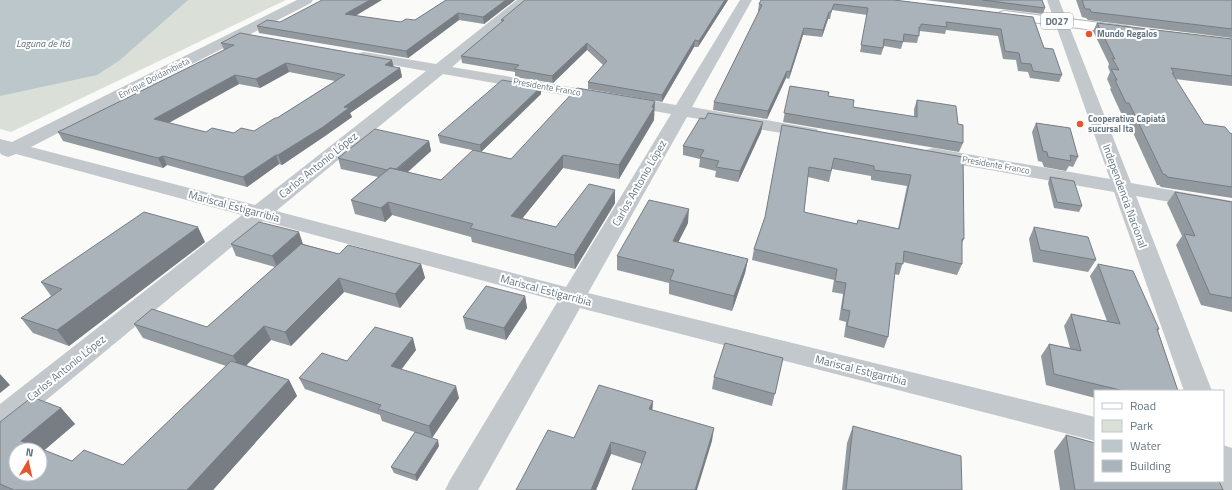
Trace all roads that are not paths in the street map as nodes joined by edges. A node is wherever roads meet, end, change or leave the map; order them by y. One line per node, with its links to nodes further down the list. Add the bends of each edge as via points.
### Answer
1 (307, 0): 8 (street, Enrique Doldanibieta)
2 (525, 0): 11 (street, Carlos Antonio López)
3 (746, 0): 12 (street, Carlos Antonio López)
4 (1053, 0): 6 (street, Independencia Nacional)
5 (991, 13): 6 (main road, D027)
6 (1061, 22): 7 (main road, D027); 16 (street, Independencia Nacional)
7 (1139, 32)
8 (240, 34): 9 (street); 14 (street, Enrique Doldanibieta)
9 (263, 38)
10 (347, 53): 11 (street, Presidente Franco)
11 (438, 68): 12 (street, Presidente Franco); 18 (street, Carlos Antonio López)
12 (681, 111): 13 (street, Presidente Franco); 19 (street, Carlos Antonio López)
13 (831, 136)
14 (5, 149): 18 (street, Mariscal Estigarribia)
15 (917, 152): 16 (street, Presidente Franco)
16 (1121, 187): 17 (street, Presidente Franco); 20 (street, Independencia Nacional)
17 (1232, 207)
18 (258, 213): 19 (street, Mariscal Estigarribia); 21 (street, Carlos Antonio López)
19 (572, 297): 22 (street, Mariscal Estigarribia); 23 (street, Carlos Antonio López)
20 (1198, 390)
21 (0, 421)
22 (1094, 429)
23 (461, 490)

